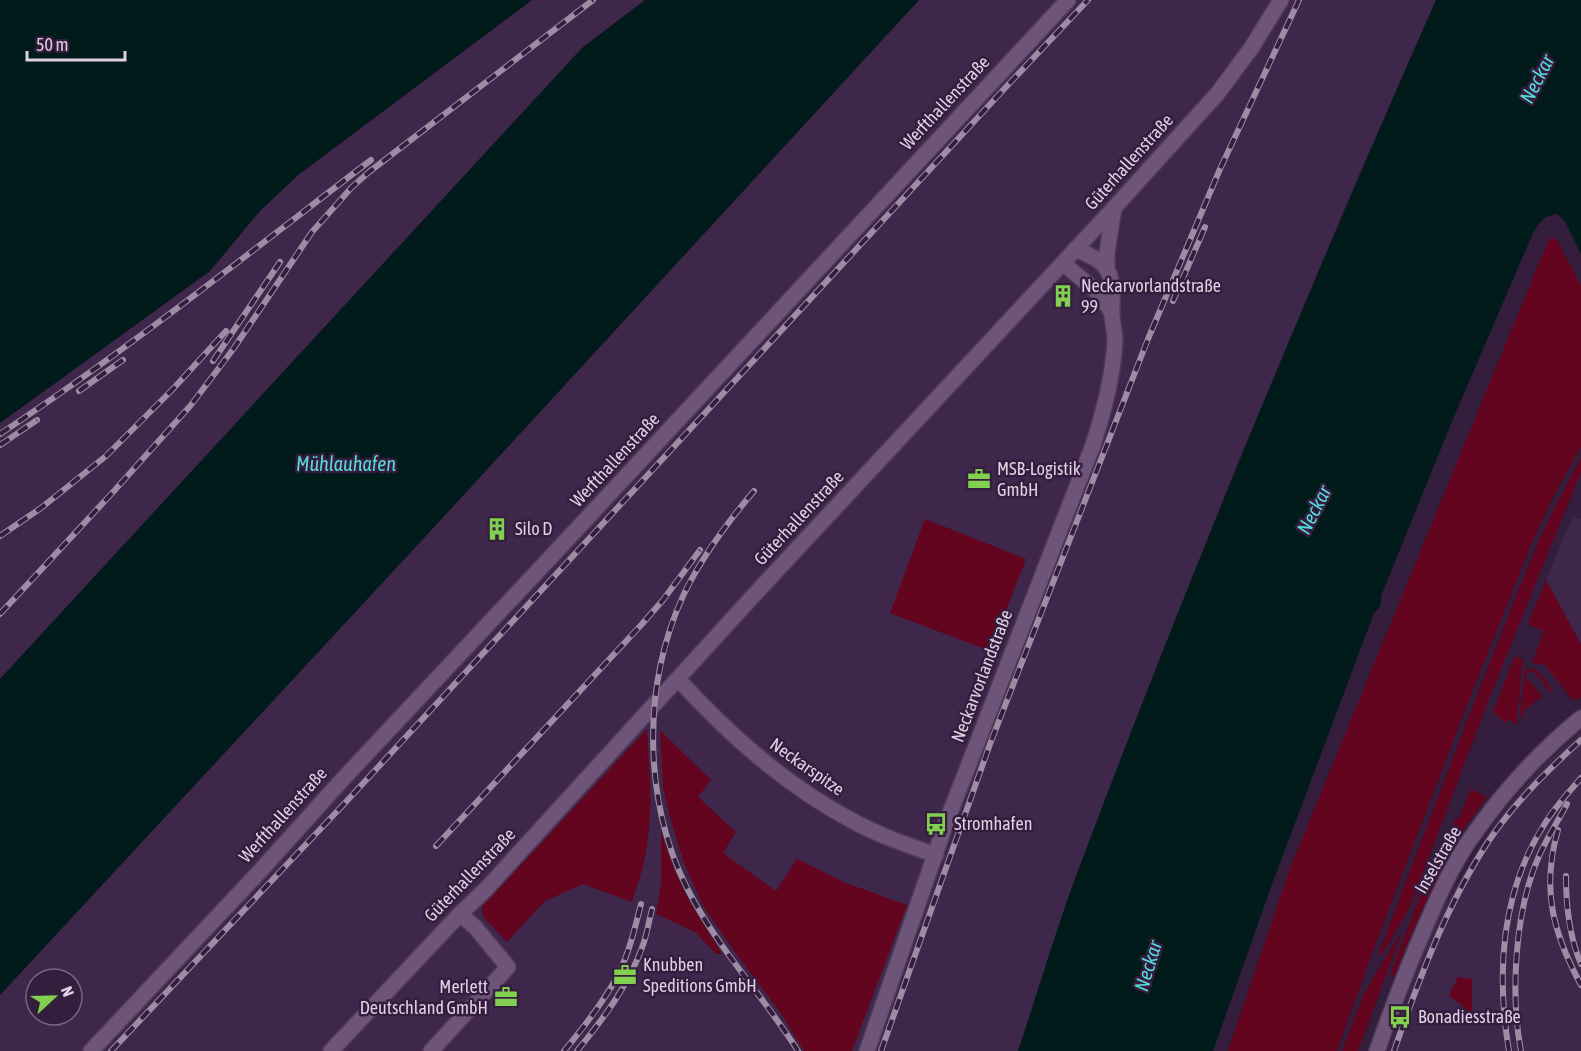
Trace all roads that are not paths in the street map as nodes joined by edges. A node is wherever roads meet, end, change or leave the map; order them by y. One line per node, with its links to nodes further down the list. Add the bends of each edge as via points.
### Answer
1 (1068, 0): 12 (street, Werfthallenstraße)
2 (1281, 0): 3 (street, Güterhallenstraße, via 1218,93)
3 (1114, 208): 4 (street, Güterhallenstraße); 6 (street, Neckarvorlandstraße)
4 (1075, 249): 5 (street, Güterhallenstraße); 6 (street)
5 (1063, 263): 7 (street, via 1097,292); 8 (street, Güterhallenstraße)
6 (1107, 268): 7 (street, Neckarvorlandstraße, via 1113,292)
7 (1112, 311): 10 (street, Neckarvorlandstraße, via 1115,338 1111,379 1093,444)
8 (678, 679): 10 (street, Neckarspitze, via 727,729 793,784 852,821); 11 (street, Güterhallenstraße)
9 (1581, 718): 16 (street, Inselstraße, via 1529,765 1463,849 1430,916)
10 (936, 855): 15 (street, Neckarvorlandstraße)
11 (460, 914): 13 (street, Güterhallenstraße); 14 (street, via 508,967)
12 (92, 1051)
13 (331, 1051)
14 (431, 1051)
15 (867, 1051)
16 (1377, 1051)

